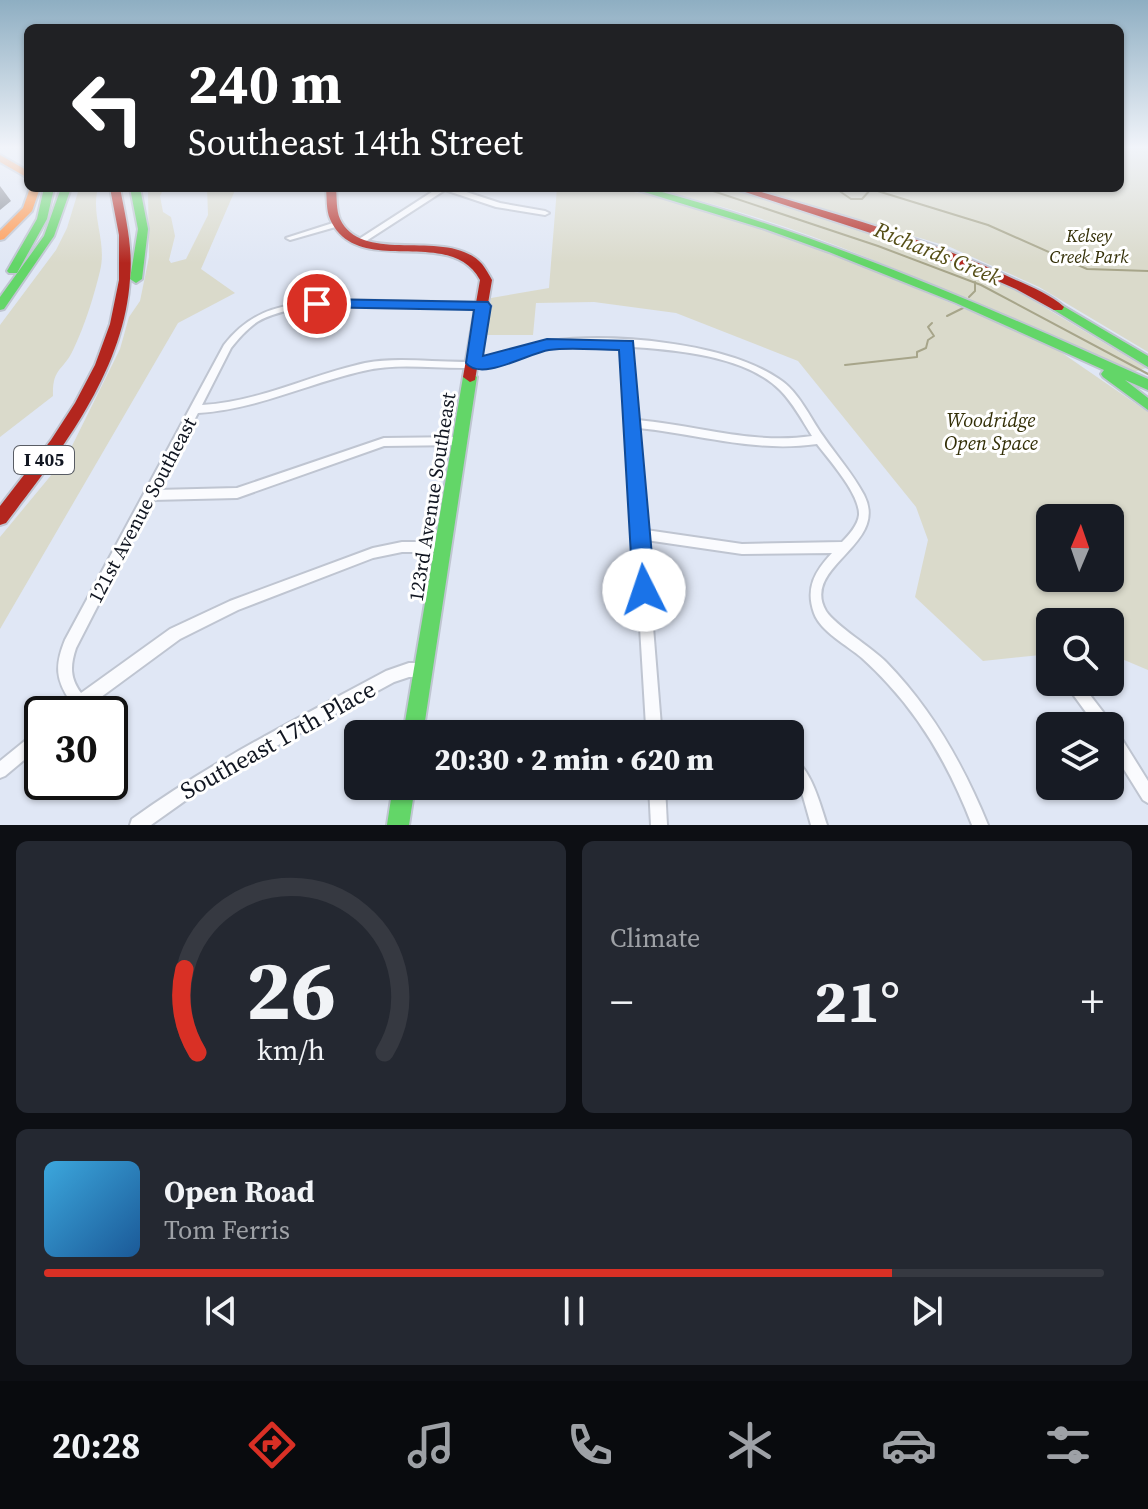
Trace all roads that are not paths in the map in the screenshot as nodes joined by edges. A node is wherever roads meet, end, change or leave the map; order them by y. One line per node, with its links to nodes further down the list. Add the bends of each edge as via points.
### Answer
1 (34, 192): 14 (main road, via 28,209)
2 (49, 192): 16 (main road, via 33,238)
3 (65, 192): 17 (main road, via 37,258)
4 (116, 192): 19 (main road, I 405, via 128,239)
5 (136, 192): 19 (main road, via 142,249)
6 (332, 192): 12 (main road)
7 (438, 192): 13 (street)
8 (458, 192): 11 (street)
9 (654, 192): 20 (main road, via 706,204 848,254)
10 (751, 192): 22 (main road, via 990,272)
11 (545, 213)
12 (336, 224): 13 (main road); 15 (street)
13 (366, 236): 18 (main road, 123rd Avenue Southeast, via 381,247 451,252 481,268)
14 (0, 237)
15 (290, 238)
16 (0, 290)
17 (0, 306)
18 (485, 306): 23 (main road, 123rd Avenue Southeast); 26 (street, 121st Avenue Southeast, via 317,304 266,315 240,331 227,347)
19 (118, 324): 31 (main road, I 405, via 84,399)
20 (1056, 343): 24 (main road); 25 (main road)
21 (627, 345): 23 (street, via 547,345); 27 (street); 28 (street, via 687,350 759,372 778,383)
22 (1148, 362)
23 (474, 363): 26 (street, via 379,364 245,405); 29 (main road, 123rd Avenue Southeast)
24 (1148, 385)
25 (1148, 405)
26 (195, 409): 30 (street, 121st Avenue Southeast)
27 (634, 424): 28 (street, via 781,445); 32 (street)
28 (820, 439): 34 (street, via 866,510 862,528)
29 (461, 441): 30 (street, via 384,442 237,493); 33 (main road, 123rd Avenue Southeast)
30 (149, 495): 36 (street, 121st Avenue Southeast, via 64,659 64,682)
31 (0, 518)
32 (640, 534): 34 (street, via 742,549); 41 (street)
33 (444, 547): 35 (main road, 123rd Avenue Southeast); 37 (street, via 373,553 234,605 175,634)
34 (843, 547): 53 (street, via 815,586 820,613 918,707 958,770)
35 (424, 670): 40 (main road, 123rd Avenue Southeast); 49 (street, Southeast 17th Place, via 391,676 243,756)
36 (75, 696)
37 (90, 696)
38 (1082, 696): 39 (street)
39 (1094, 712)
40 (416, 720)
41 (653, 720)
42 (24, 751): 44 (street)
43 (1124, 756): 46 (street)
44 (0, 771)
45 (804, 783): 52 (street)
46 (1148, 795)
47 (402, 800): 50 (main road)
48 (658, 800): 51 (street)
49 (138, 825)
50 (398, 825)
51 (659, 825)
52 (819, 825)
53 (980, 825)

